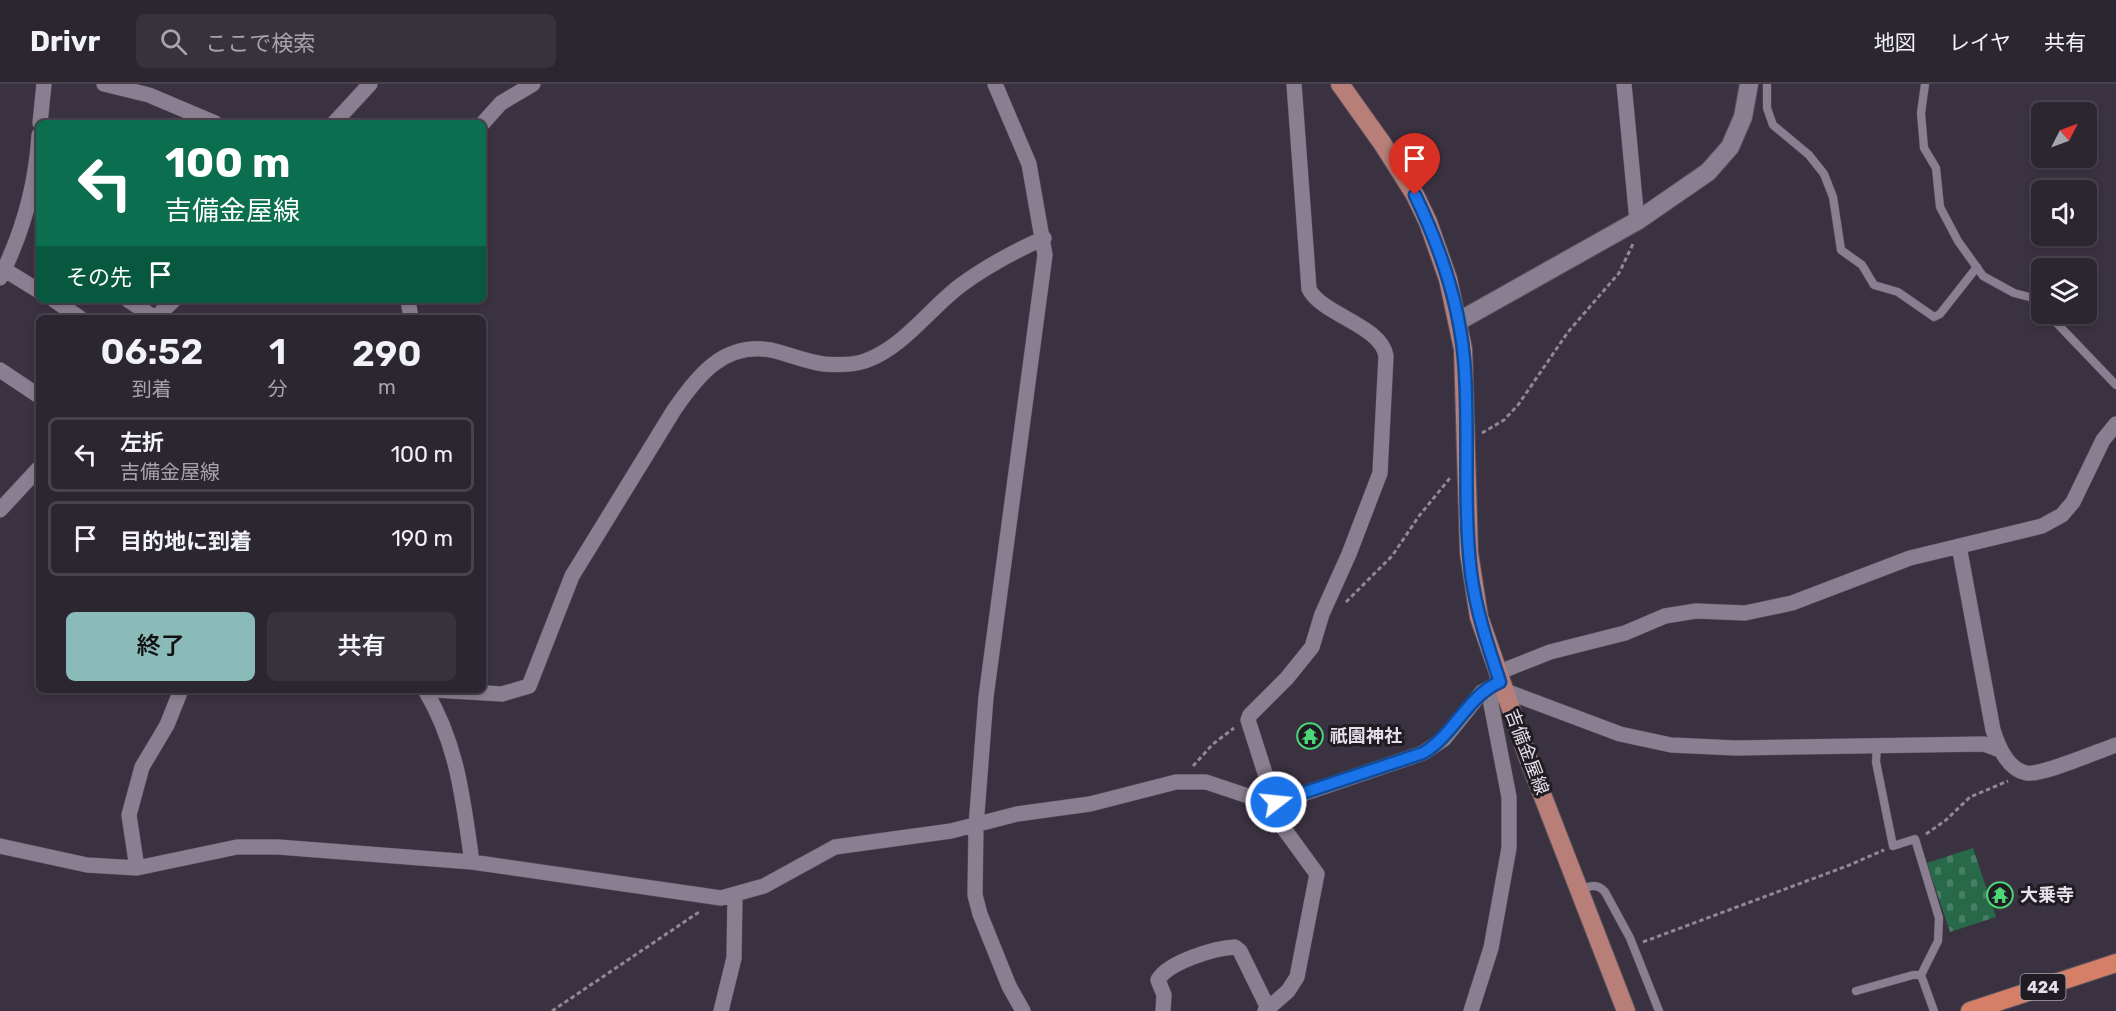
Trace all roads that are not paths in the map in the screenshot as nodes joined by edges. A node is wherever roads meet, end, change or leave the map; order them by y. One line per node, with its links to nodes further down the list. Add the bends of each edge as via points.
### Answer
1 (44, 84): 12 (street)
2 (104, 84): 13 (street, via 149,94)
3 (370, 84): 14 (street)
4 (533, 84): 15 (street, via 501,103)
5 (995, 84): 18 (street, via 1029,164)
6 (1294, 84): 45 (street, via 1309,289 1315,298 1353,321 1385,350 1381,466 1349,554 1312,647 1248,720)
7 (1340, 84): 29 (main road, 吉備金屋線, via 1415,195 1438,249)
8 (1624, 84): 17 (street)
9 (1749, 84): 17 (street, via 1743,117 1730,147 1708,171)
10 (1767, 84): 19 (lane, via 1773,125 1818,164 1833,197 1841,250 1862,265 1874,285 1898,292 1934,317)
11 (1925, 84): 19 (lane, via 1921,113 1924,148 1936,168 1940,207)
12 (40, 120)
13 (208, 120)
14 (337, 120)
15 (486, 120)
16 (36, 172): 20 (street, via 28,214)
17 (1637, 221): 29 (street)
18 (1044, 238): 41 (street, via 961,285 894,345 864,361 815,363 758,349 726,355 712,363 674,410 572,576 528,686 502,694); 46 (street, via 1041,303 986,698)
19 (1977, 267): 22 (lane, via 1983,276)
20 (2, 274): 21 (street)
21 (36, 290)
22 (2031, 297)
23 (63, 303): 26 (street)
24 (132, 303): 27 (street)
25 (171, 303): 28 (street)
26 (77, 315)
27 (150, 315)
28 (158, 315)
29 (1459, 321): 38 (main road, 吉備金屋線, via 1465,372 1471,575)
30 (2058, 324): 32 (lane)
31 (0, 370): 33 (street)
32 (2116, 385)
33 (36, 394)
34 (2116, 424): 37 (street, via 2103,440 2088,475 2062,515 2042,526)
35 (36, 471): 36 (street)
36 (0, 510)
37 (1959, 546): 38 (street, via 1872,570 1792,603 1745,614 1696,611 1665,616 1625,633 1550,652); 44 (street, via 1988,707)
38 (1499, 683): 42 (street, via 1620,734 1671,745 1736,748); 45 (street, via 1482,692 1444,739 1423,753); 50 (main road, 吉備金屋線); 59 (street, via 1491,698 1509,797 1509,848 1491,948)
39 (180, 693): 49 (street, via 167,725 142,767 129,815)
40 (427, 693): 48 (street, via 442,717 457,764)
41 (485, 693)
42 (1878, 744): 44 (street, via 1984,744); 53 (lane, via 1876,762 1893,846 1915,839 1939,918 1938,941)
43 (2116, 744): 44 (street, via 2032,773 2021,771)
44 (2000, 750)
45 (1276, 802): 46 (street, via 1206,782 1176,782 1090,804 1017,814); 55 (street, via 1288,838 1317,874 1297,977)
46 (976, 826): 51 (street, via 835,847 764,886); 57 (street, via 975,895 1009,986)
47 (0, 846): 49 (street, via 87,865)
48 (472, 862): 49 (street, via 237,847); 51 (street)
49 (138, 868)
50 (1580, 889): 60 (main road, 吉備金屋線); 61 (lane, via 1600,886 1633,946)
51 (728, 897): 56 (street, via 734,958)
52 (2116, 963): 63 (highway, 424)
53 (1921, 975): 54 (lane); 62 (lane)
54 (1856, 992)
55 (1267, 1010): 58 (street, via 1240,951 1229,947 1192,958 1161,975 1158,980 1164,995)
56 (721, 1011)
57 (1023, 1011)
58 (1163, 1011)
59 (1471, 1011)
60 (1626, 1011)
61 (1659, 1011)
62 (1934, 1011)
63 (1970, 1011)

